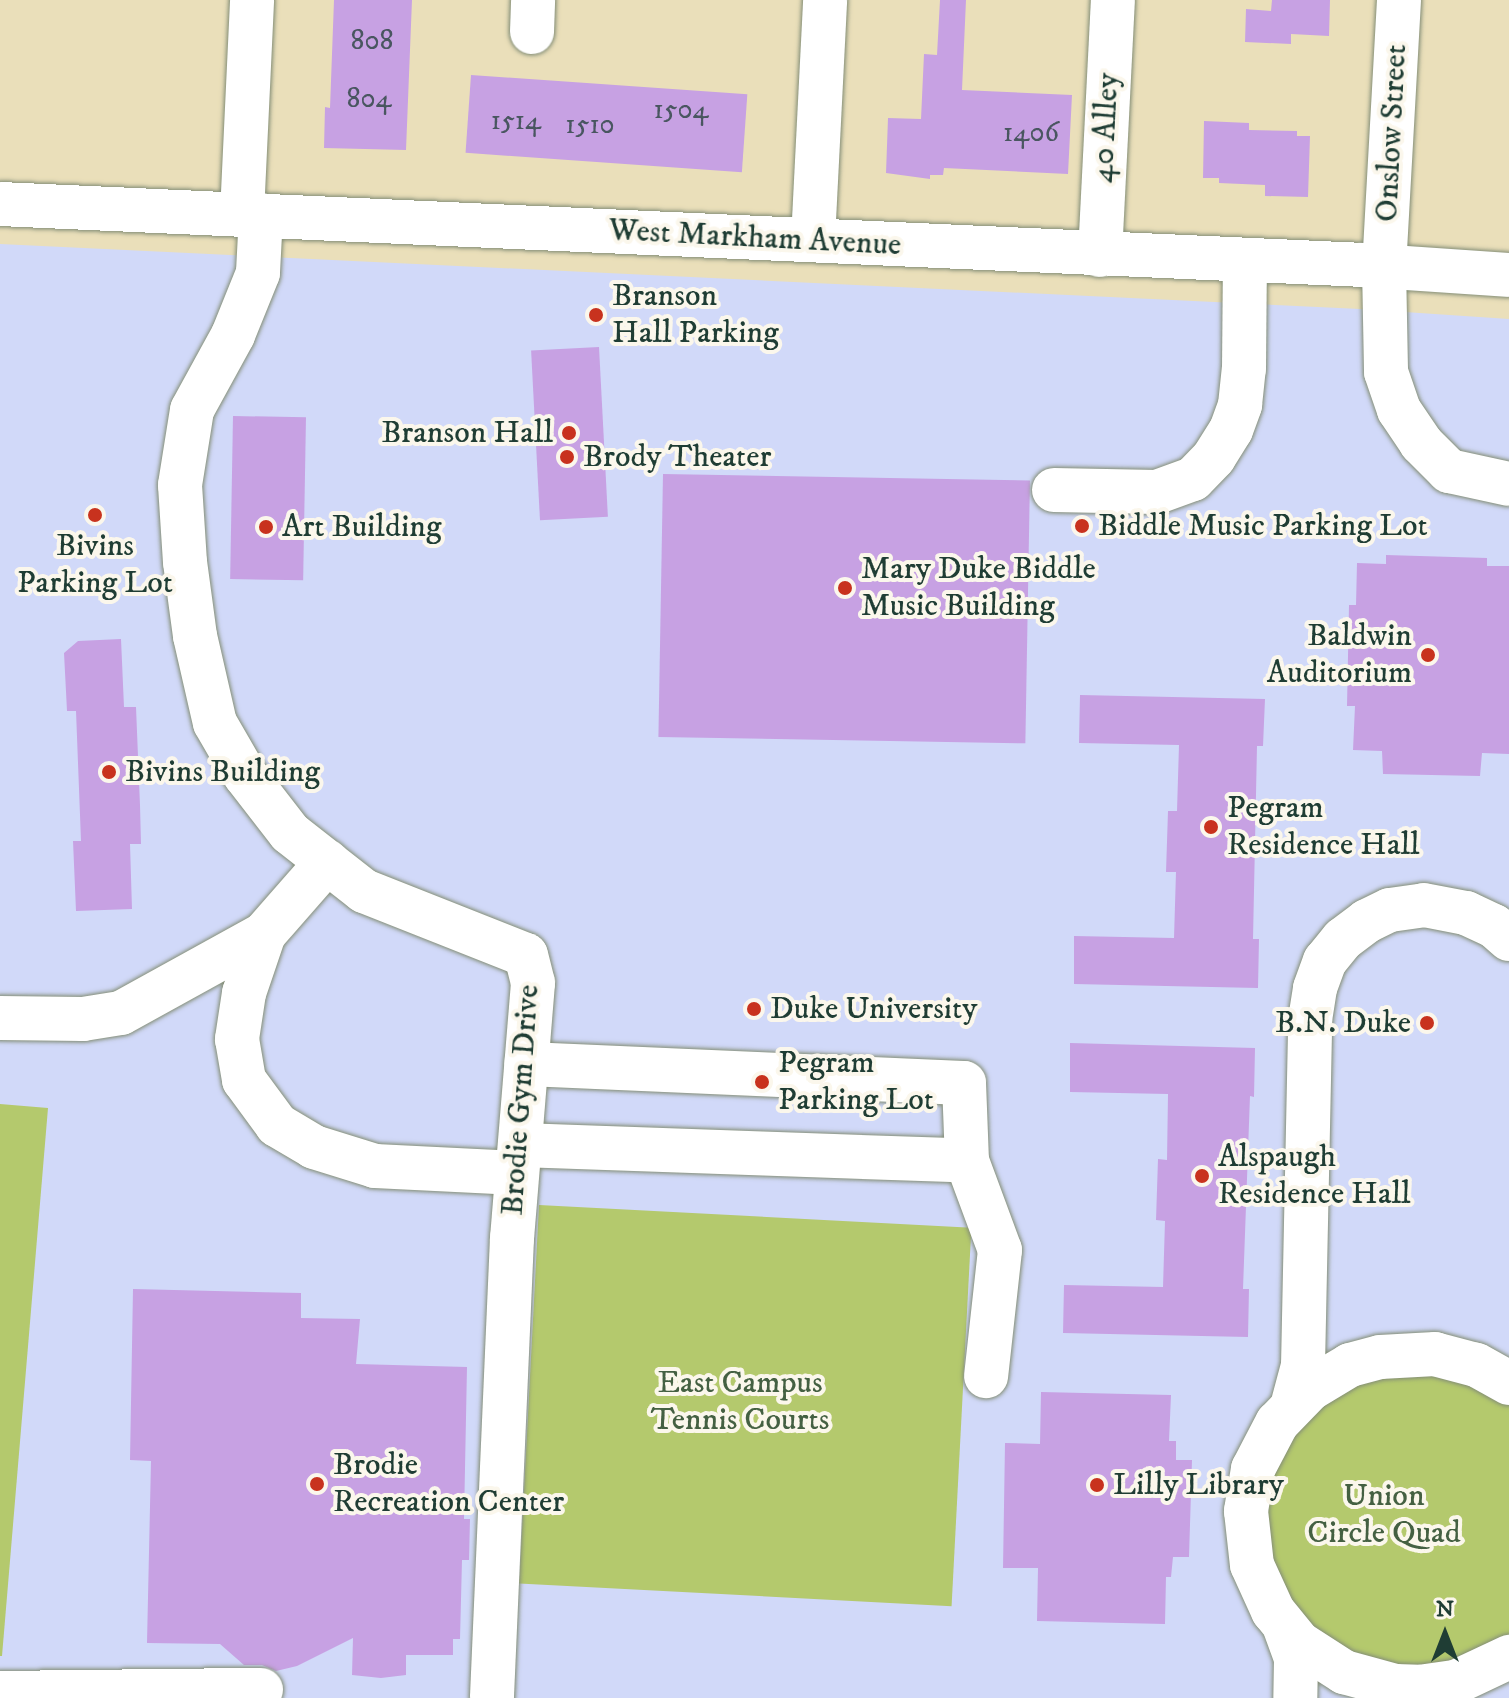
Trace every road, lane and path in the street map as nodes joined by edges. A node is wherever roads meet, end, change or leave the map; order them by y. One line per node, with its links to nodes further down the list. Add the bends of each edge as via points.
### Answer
1 (252, 0): 6 (street, Brodie Gym Drive)
2 (825, 0): 7 (street)
3 (1113, 0): 8 (street, 40 Alley)
4 (1399, 0): 10 (street, Onslow Street)
5 (0, 204): 6 (street, West Markham Avenue)
6 (252, 214): 7 (street, West Markham Avenue); 14 (street, Brodie Gym Drive, via 258,273 233,335 192,410 180,485 185,562 215,723 275,816)
7 (813, 240): 8 (street, West Markham Avenue)
8 (1100, 255): 9 (street, West Markham Avenue)
9 (1245, 261): 10 (street, West Markham Avenue); 13 (street, via 1240,405 1214,457 1193,479 1157,492)
10 (1384, 266): 11 (street, West Markham Avenue); 12 (street, Onslow Street, via 1386,372 1399,410 1449,471)
11 (1509, 275)
12 (1509, 484)
13 (1054, 490)
14 (327, 862): 15 (street); 18 (street, Brodie Gym Drive, via 364,891 526,955 533,983)
15 (264, 934): 17 (street, via 121,1013 83,1019); 19 (street, via 244,993 237,1039 244,1080 277,1125 314,1147 375,1166)
16 (1509, 939): 23 (street, via 1466,913 1424,905 1390,910 1367,921 1325,961 1310,1020 1303,1366)
17 (0, 1018)
18 (526, 1064): 19 (street, Brodie Gym Drive); 20 (street, via 964,1083)
19 (519, 1159): 20 (street); 25 (street, Brodie Gym Drive)
20 (967, 1161): 21 (street, via 1000,1250)
21 (986, 1376)
22 (1509, 1383): 23 (street, via 1456,1359 1409,1353 1350,1365)
23 (1293, 1403): 24 (street, via 1263,1446 1246,1511 1252,1565 1260,1589)
24 (1285, 1628): 26 (street, via 1344,1672 1395,1686 1456,1682); 31 (street, via 1296,1659)
25 (493, 1646): 29 (street); 30 (street)
26 (1509, 1657)
27 (261, 1690): 28 (street)
28 (0, 1693)
29 (475, 1698)
30 (492, 1698)
31 (1295, 1698)

